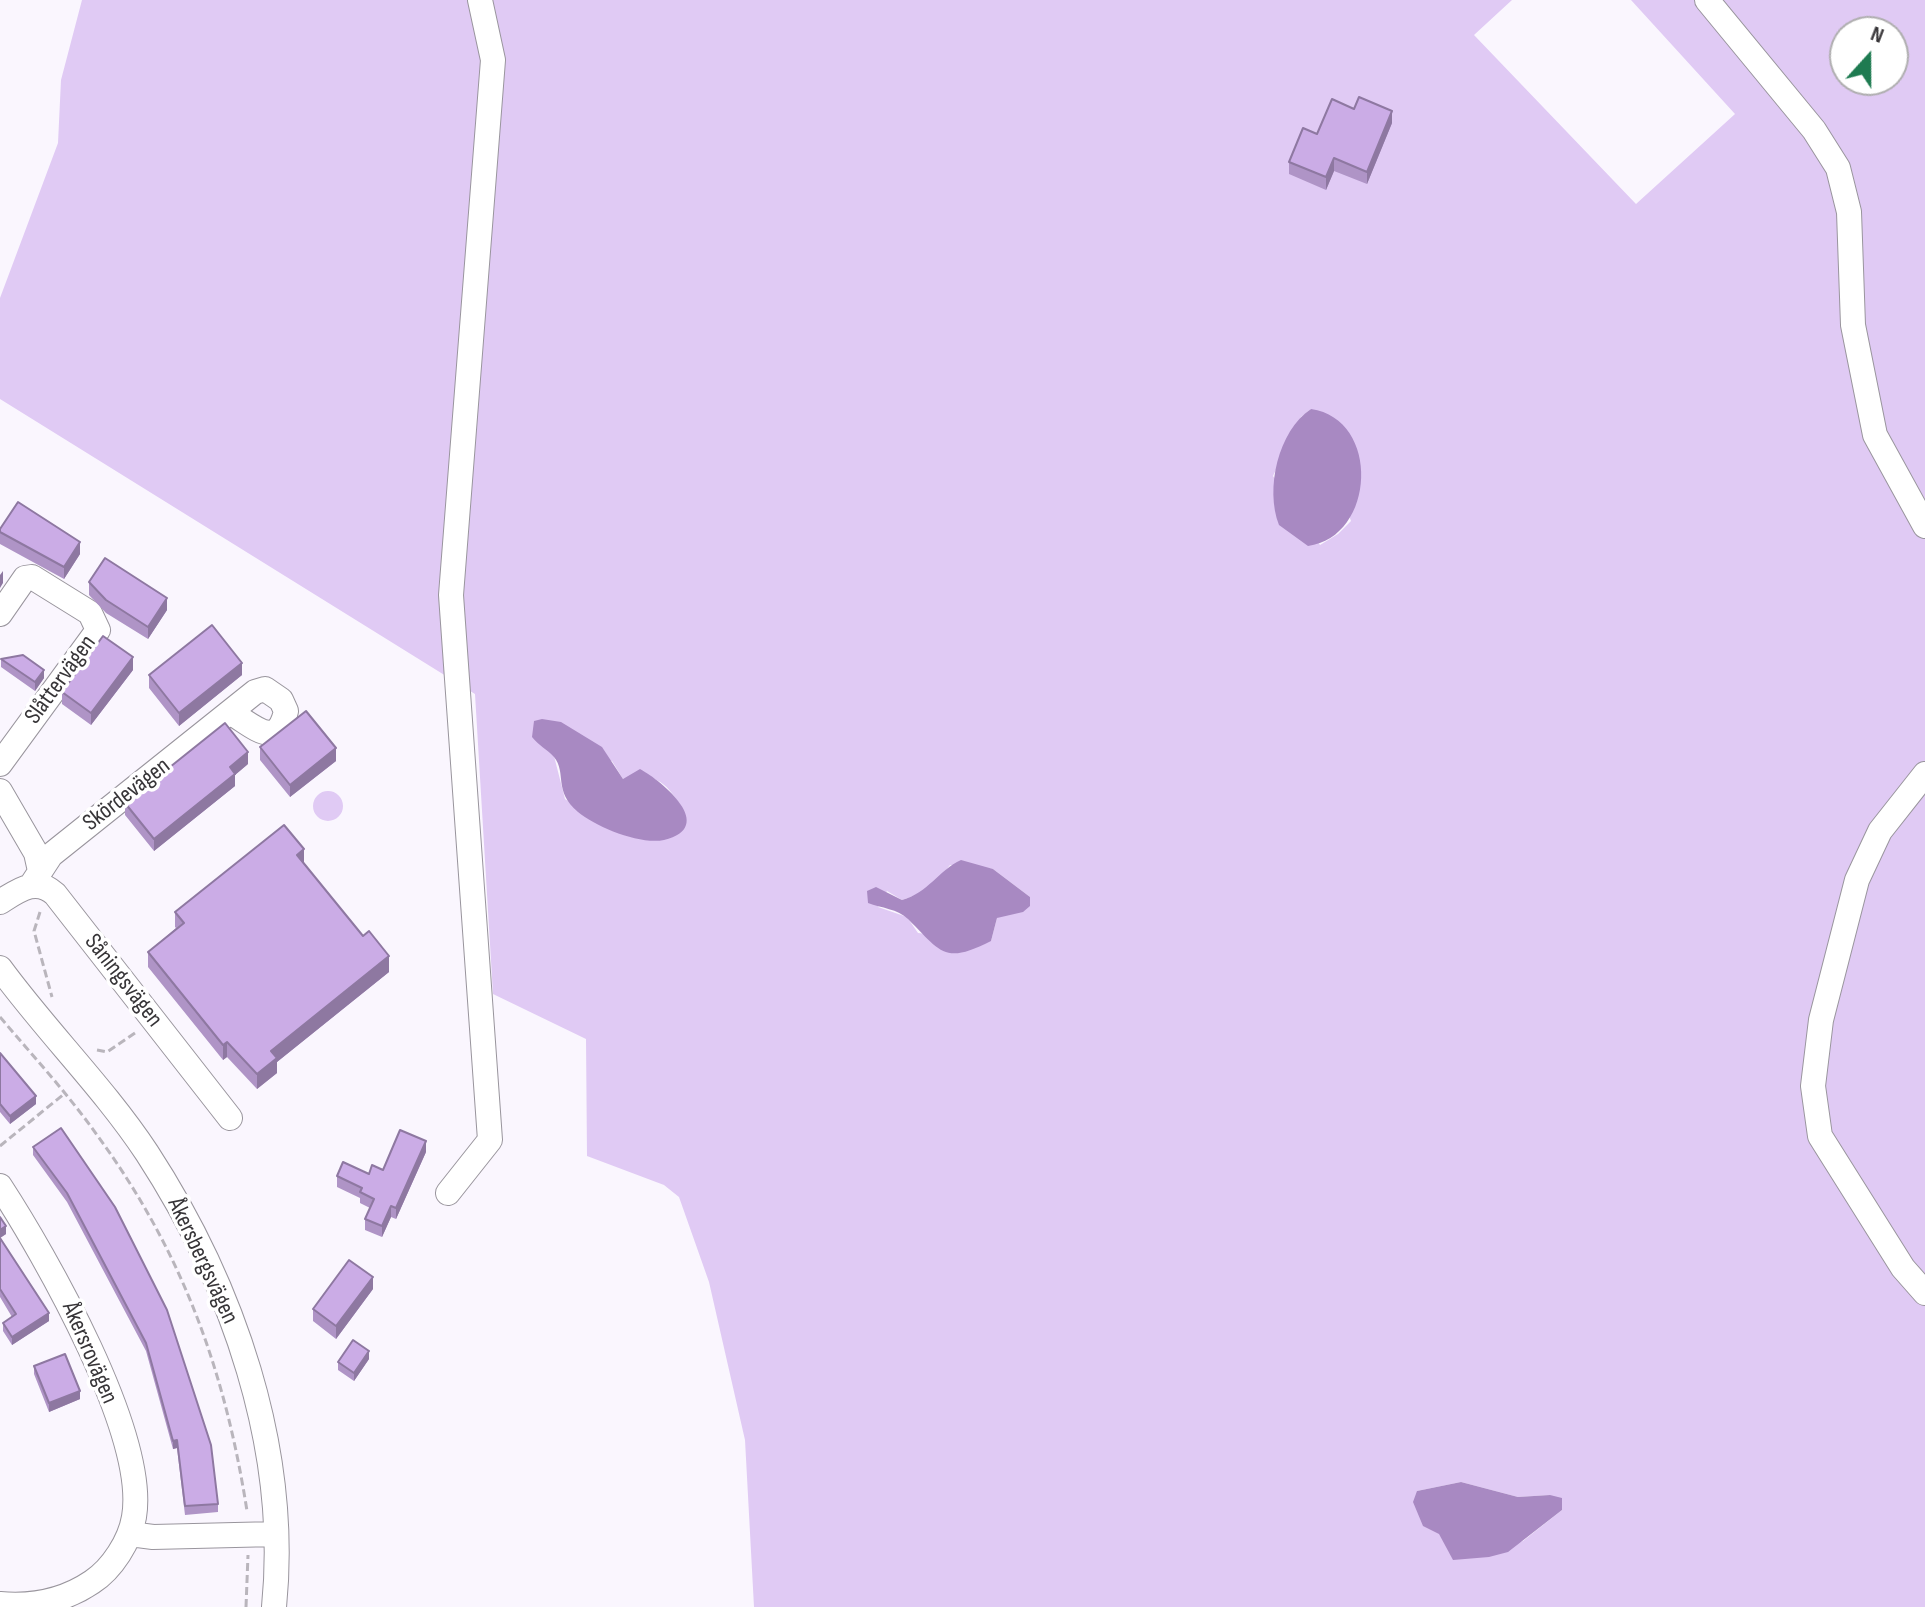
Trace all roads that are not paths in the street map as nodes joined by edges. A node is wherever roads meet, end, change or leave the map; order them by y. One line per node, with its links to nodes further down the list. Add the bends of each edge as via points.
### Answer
1 (480, 0): 14 (street, via 493,60 451,595 490,1140)
2 (1707, 0): 3 (street, via 1814,130 1838,168 1849,212 1853,325 1875,435)
3 (1925, 526)
4 (0, 614): 6 (street, Slåttervägen, via 25,578 32,577 90,613 98,630)
5 (231, 713): 9 (street, Skördevägen, via 51,855)
6 (0, 764)
7 (1925, 774): 15 (street, via 1880,831 1857,880 1821,1020 1813,1086 1820,1136 1903,1268)
8 (0, 791): 9 (street, via 36,853)
9 (42, 883): 10 (street); 12 (street, Såningsvägen)
10 (0, 902)
11 (0, 968): 17 (street, Åkersbergsvägen, via 146,1151 194,1232 248,1368 262,1422)
12 (230, 1118)
13 (0, 1186): 16 (street, Åkersrovägen, via 66,1297 115,1415 134,1488)
14 (448, 1193)
15 (1925, 1293)
16 (130, 1534): 17 (street); 18 (street, Åkersrovägen, via 100,1577 79,1591 33,1607)
17 (276, 1534): 19 (street, Åkersbergsvägen)
18 (0, 1604)
19 (274, 1607)

